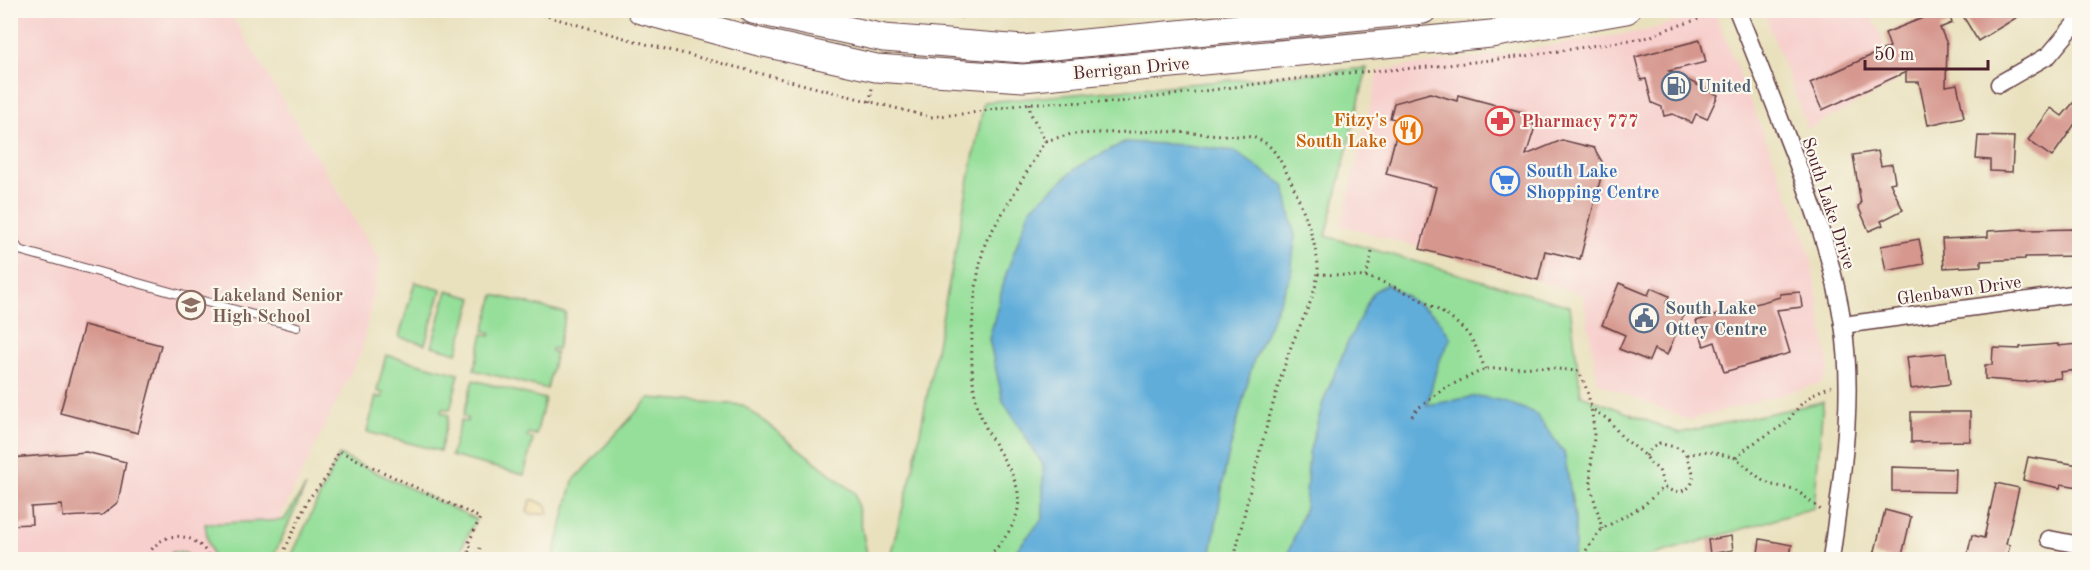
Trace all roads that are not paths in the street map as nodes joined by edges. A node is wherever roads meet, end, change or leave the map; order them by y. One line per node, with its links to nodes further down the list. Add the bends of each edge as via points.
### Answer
1 (641, 10): 8 (main road, Berrigan Drive, via 876,68 1023,78)
2 (753, 10): 6 (main road, Berrigan Drive, via 884,38 1023,49)
3 (1423, 10): 6 (main road, Berrigan Drive)
4 (1626, 10): 8 (main road, Berrigan Drive, via 1491,34)
5 (1737, 10): 12 (street, South Lake Drive, via 1828,249)
6 (1394, 13): 8 (main road)
7 (2079, 18): 9 (street, via 2049,55)
8 (1397, 43)
9 (1999, 84)
10 (10, 236): 13 (lane, via 20,250)
11 (2079, 293): 12 (street, Glenbawn Drive)
12 (1843, 325): 16 (street, South Lake Drive, via 1846,434)
13 (297, 327)
14 (2049, 539): 15 (street)
15 (2079, 545)
16 (1831, 560)

